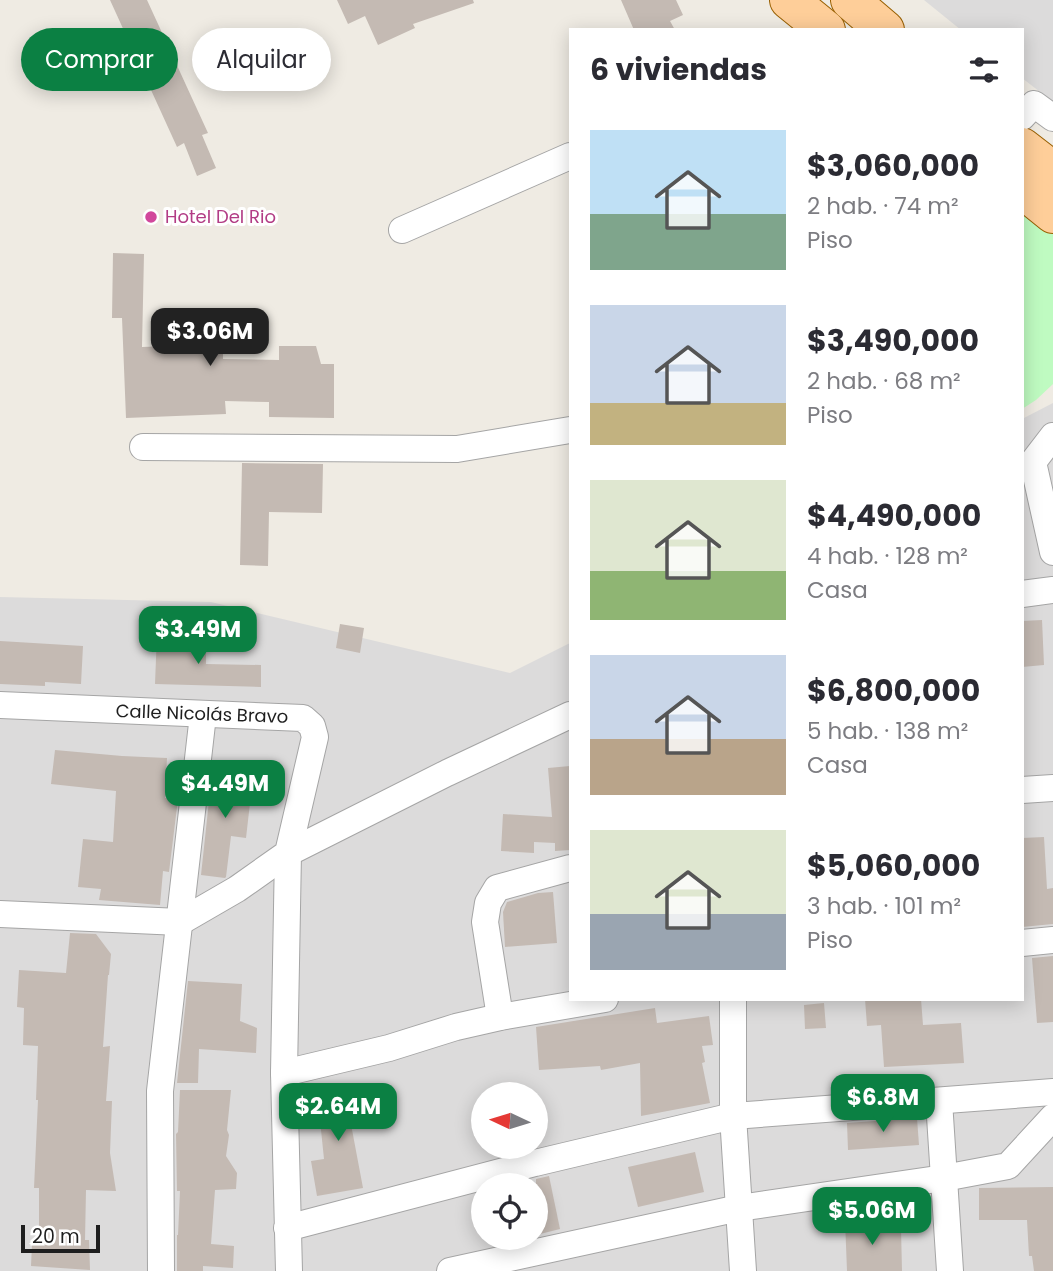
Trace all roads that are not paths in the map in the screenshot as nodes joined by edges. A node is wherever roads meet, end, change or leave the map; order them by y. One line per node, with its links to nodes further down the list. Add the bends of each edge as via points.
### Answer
1 (789, 0): 3 (main road)
2 (851, 9): 4 (main road)
3 (824, 28)
4 (882, 28)
5 (1024, 115): 6 (street, via 1034,104)
6 (1053, 118)
7 (1024, 149): 9 (main road)
8 (569, 156): 12 (street)
9 (1053, 171)
10 (1024, 191): 11 (main road)
11 (1053, 214)
12 (402, 230)
13 (569, 430): 15 (street, via 457,449)
14 (1053, 436): 16 (street, via 1033,462)
15 (143, 447)
16 (1053, 552)
17 (1053, 590): 18 (street)
18 (1024, 594)
19 (0, 705): 20 (street, Calle Nicolás Bravo)
20 (203, 715): 24 (street, Calle Nicolás Bravo, via 303,718 312,726 315,737); 27 (street)
21 (569, 715): 24 (street)
22 (1053, 788): 23 (street)
23 (1024, 790)
24 (288, 853): 27 (street); 34 (street)
25 (569, 868): 33 (street, via 497,888 488,903 485,922)
26 (0, 914): 27 (street); 28 (street)
27 (180, 922): 43 (street, via 160,1091)
28 (0, 926)
29 (1053, 940): 30 (street)
30 (1024, 943)
31 (593, 1001): 33 (street)
32 (733, 1001): 37 (street)
33 (500, 1017): 34 (street)
34 (284, 1073): 41 (street)
35 (1053, 1092): 36 (street)
36 (939, 1101): 37 (street); 39 (street)
37 (733, 1116): 40 (street); 41 (street)
38 (1053, 1117): 39 (street, via 1008,1166)
39 (944, 1178): 40 (street); 47 (street)
40 (739, 1208): 42 (street); 46 (street)
41 (287, 1228): 44 (street)
42 (527, 1263): 45 (street)
43 (161, 1271)
44 (289, 1271)
45 (450, 1271)
46 (743, 1271)
47 (950, 1271)

